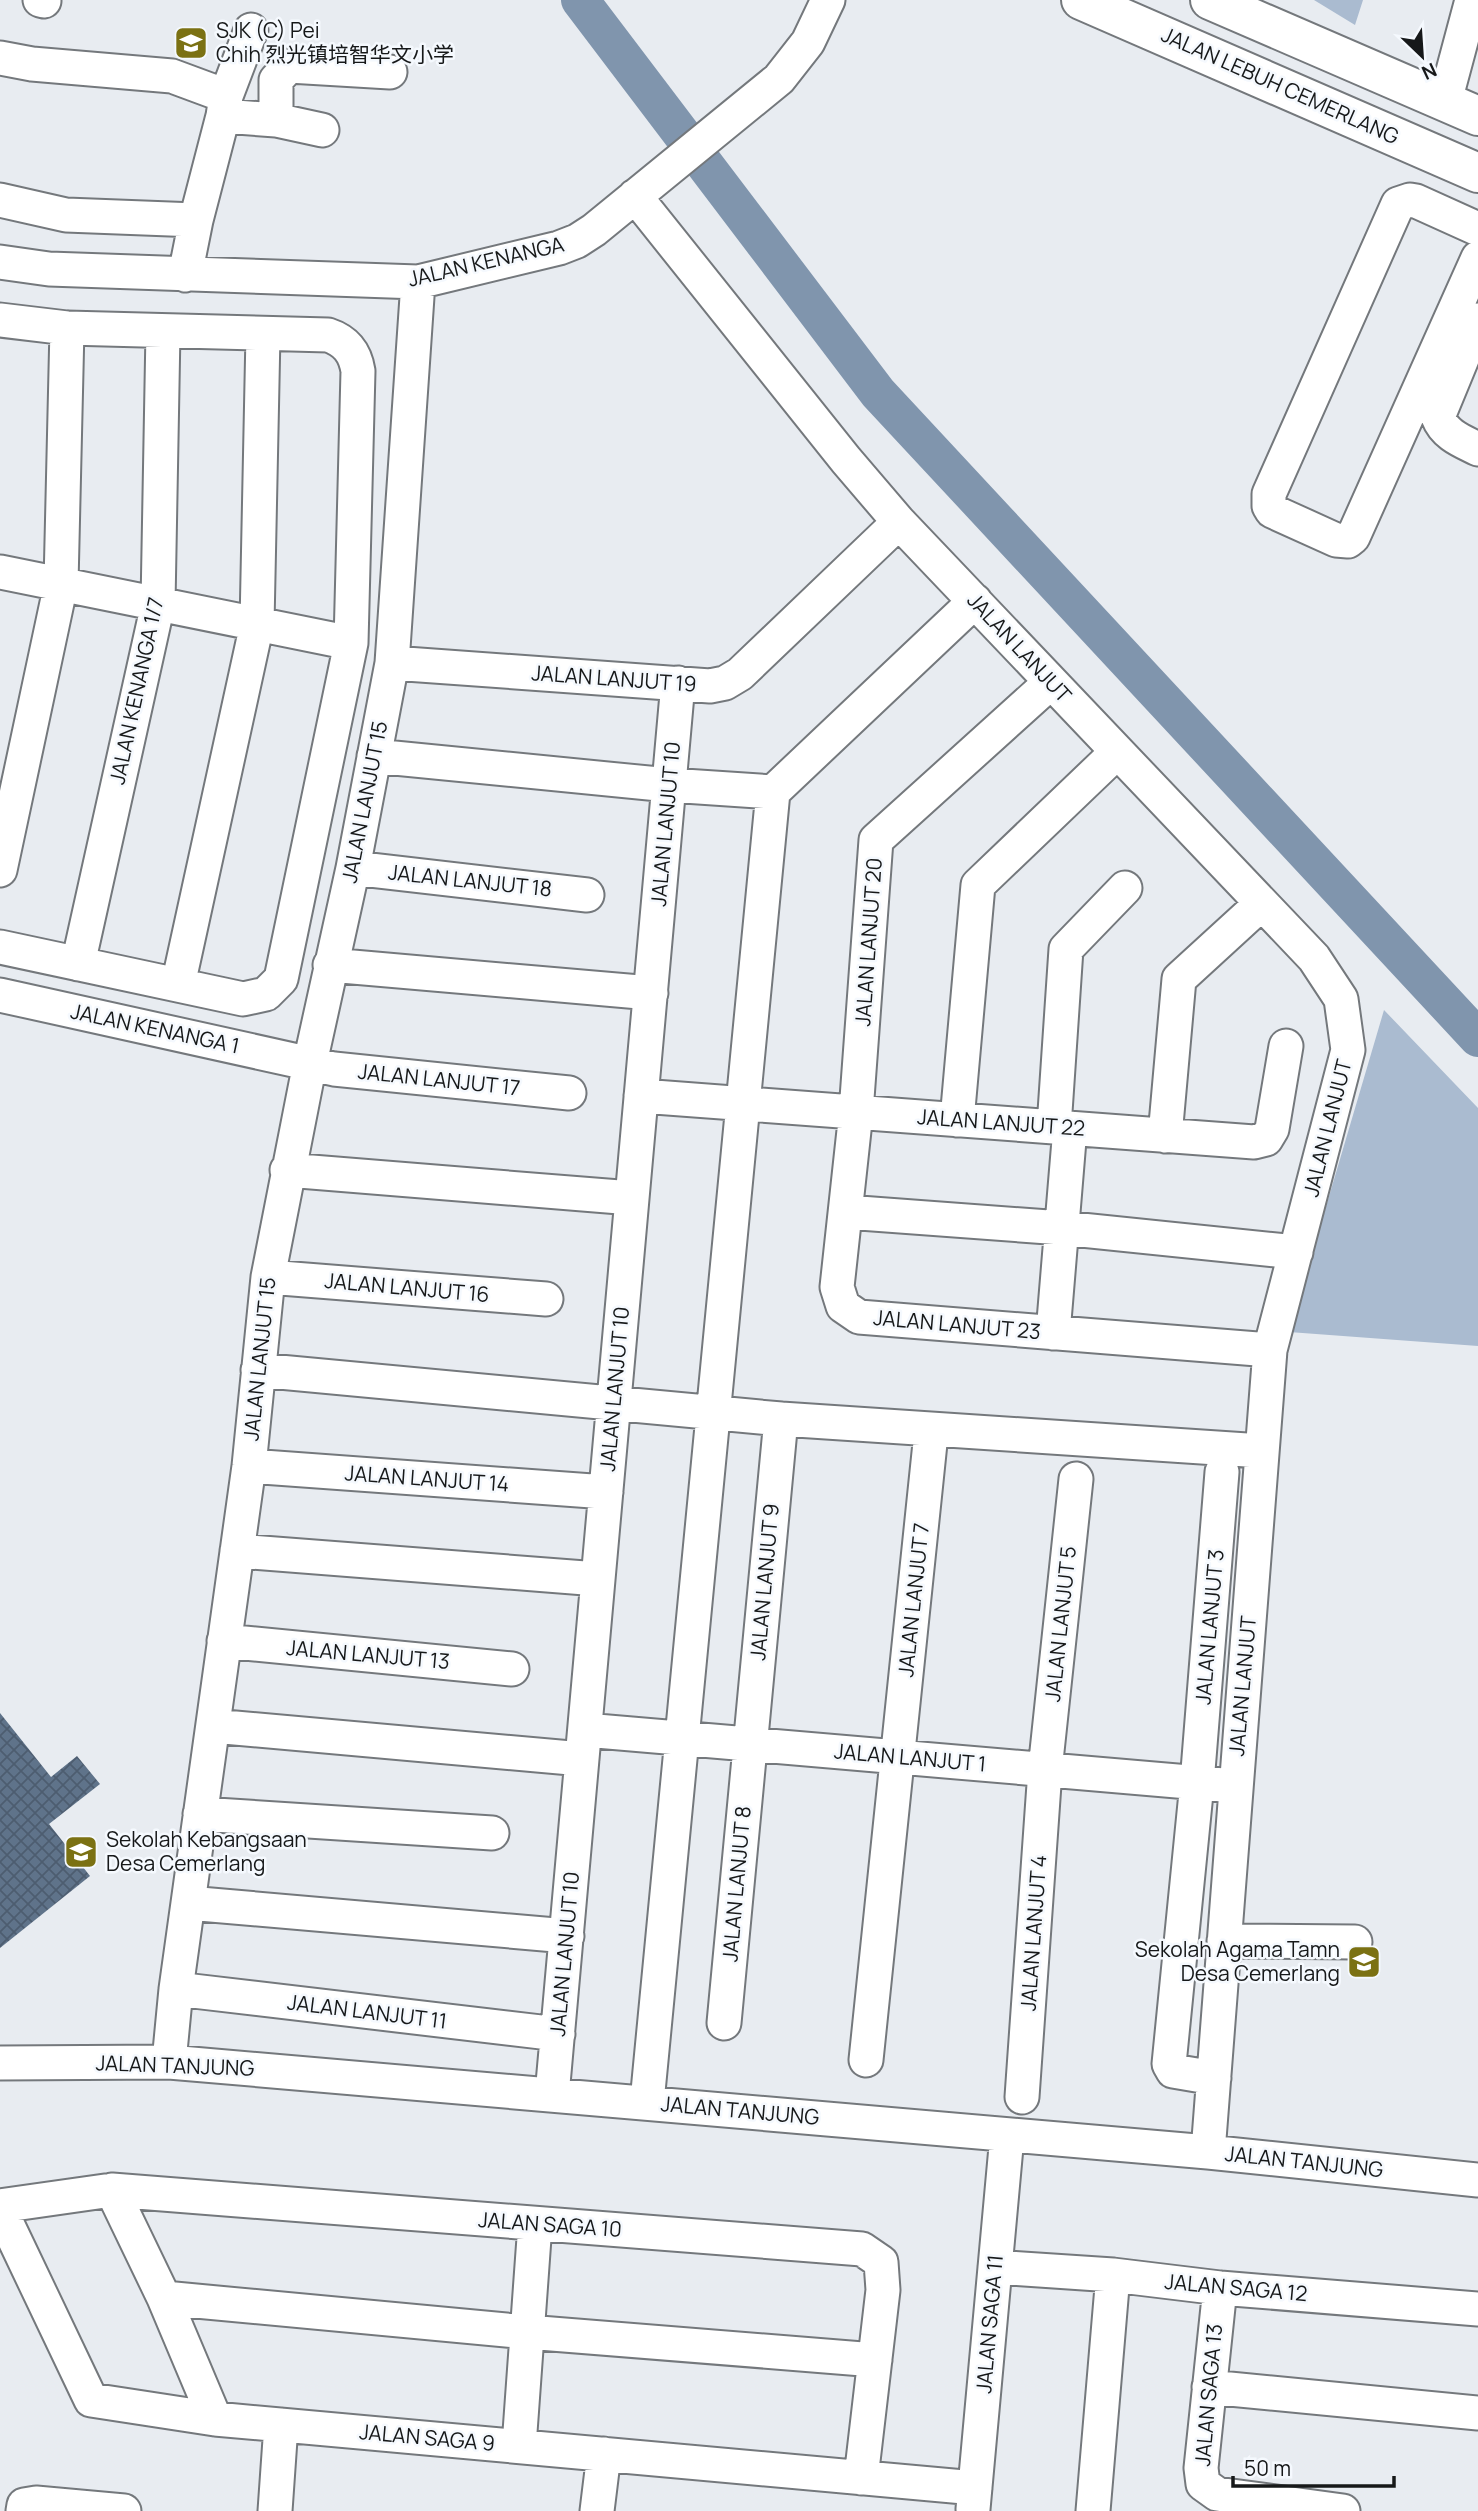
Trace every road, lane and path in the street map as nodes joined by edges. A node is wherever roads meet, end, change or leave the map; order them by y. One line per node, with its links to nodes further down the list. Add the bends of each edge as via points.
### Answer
1 (1081, 0): 13 (main road, JALAN LEBUH CEMERLANG)
2 (1210, 0): 10 (main road)
3 (1472, 0): 6 (street)
4 (821, 3): 14 (street, JALAN KENANGA, via 808,42 793,63 761,96)
5 (251, 30): 9 (street)
6 (1470, 49): 10 (street)
7 (0, 58): 9 (street, via 172,76)
8 (390, 72): 11 (street, via 289,66 276,80)
9 (225, 106): 11 (street); 16 (street)
10 (1462, 108)
11 (276, 120): 12 (street)
12 (322, 131)
13 (1478, 173)
14 (635, 196): 21 (street, JALAN KENANGA, via 568,245); 28 (street, JALAN LANJUT)
15 (0, 200): 16 (street, via 65,215)
16 (196, 220): 20 (street)
17 (1478, 229): 19 (street, via 1416,201 1398,204 1269,494 1272,511 1336,540 1353,537)
18 (0, 262): 20 (street, JALAN KENANGA)
19 (1476, 269)
20 (185, 275): 21 (street, JALAN KENANGA)
21 (418, 282): 35 (street, JALAN LANJUT 15)
22 (0, 320): 24 (street)
23 (1478, 320): 27 (street, via 1438,416 1451,435)
24 (67, 328): 25 (street); 30 (street)
25 (163, 331): 26 (street); 32 (street, JALAN KENANGA 1/7)
26 (263, 334): 33 (street); 34 (street, via 328,335 345,343 356,360)
27 (1478, 449)
28 (899, 522): 31 (street, JALAN LANJUT); 37 (street, JALAN LANJUT 19, via 740,674 710,686)
29 (0, 572): 30 (street)
30 (61, 584): 32 (street); 43 (street)
31 (975, 601): 36 (street, JALAN LANJUT); 41 (street)
32 (158, 604): 33 (street); 48 (street, JALAN KENANGA 1/7)
33 (257, 624): 34 (street); 50 (street)
34 (351, 643): 50 (street, via 281,979 272,990 250,999)
35 (392, 663): 37 (street, JALAN LANJUT 19); 39 (street, JALAN LANJUT 15)
36 (1051, 682): 38 (street, JALAN LANJUT); 58 (street, JALAN LANJUT 20, via 876,840)
37 (678, 683): 40 (street, JALAN LANJUT 10)
38 (1117, 752): 46 (street, JALAN LANJUT); 59 (street, via 978,885)
39 (374, 756): 40 (street); 42 (street, JALAN LANJUT 15)
40 (669, 785): 41 (street); 51 (street, JALAN LANJUT 10)
41 (773, 792): 57 (street)
42 (353, 868): 45 (street, JALAN LANJUT 18); 49 (street, JALAN LANJUT 15)
43 (0, 870)
44 (1125, 888): 60 (street, via 1066,949)
45 (587, 895)
46 (1261, 904): 61 (street, via 1179,979); 66 (street, JALAN LANJUT, via 1314,958 1342,999 1348,1050)
47 (0, 947): 48 (street)
48 (78, 964): 50 (street)
49 (330, 965): 51 (street); 54 (street, JALAN LANJUT 15)
50 (178, 985)
51 (651, 993): 56 (street, JALAN LANJUT 10)
52 (0, 995): 54 (street, JALAN KENANGA 1)
53 (1286, 1046): 61 (street, JALAN LANJUT 22, via 1272,1129 1266,1139)
54 (310, 1063): 55 (street, JALAN LANJUT 17); 62 (street, JALAN LANJUT 15)
55 (569, 1093)
56 (641, 1096): 57 (street, JALAN LANJUT 22); 63 (street, JALAN LANJUT 10)
57 (743, 1103): 58 (street, JALAN LANJUT 22); 73 (street)
58 (856, 1112): 59 (street, JALAN LANJUT 22); 64 (street, JALAN LANJUT 23)
59 (957, 1120): 60 (street, JALAN LANJUT 22)
60 (1062, 1128): 61 (street, JALAN LANJUT 22); 65 (street)
61 (1165, 1136)
62 (287, 1170): 63 (street); 67 (street, JALAN LANJUT 15)
63 (632, 1198): 72 (street, JALAN LANJUT 10)
64 (846, 1212): 65 (street); 69 (street, JALAN LANJUT 23, via 837,1287 842,1306 859,1317)
65 (1062, 1228): 66 (street); 69 (street)
66 (1296, 1252): 70 (street, JALAN LANJUT)
67 (268, 1277): 68 (street, JALAN LANJUT 16); 71 (street, JALAN LANJUT 15)
68 (546, 1299)
69 (1053, 1333): 70 (street, JALAN LANJUT 23)
70 (1270, 1350): 76 (street, JALAN LANJUT)
71 (258, 1370): 72 (street); 77 (street, JALAN LANJUT 15)
72 (614, 1403): 73 (street); 80 (street, JALAN LANJUT 10)
73 (714, 1412): 74 (street); 86 (street)
74 (781, 1419): 76 (street); 88 (street, JALAN LANJUT 9)
75 (930, 1443): 89 (street, JALAN LANJUT 7)
76 (1262, 1451): 92 (street, JALAN LANJUT)
77 (248, 1466): 80 (street, JALAN LANJUT 14); 81 (street, JALAN LANJUT 15)
78 (1222, 1472): 91 (street, JALAN LANJUT 3)
79 (1076, 1479): 90 (street, JALAN LANJUT 5)
80 (606, 1492): 82 (street, JALAN LANJUT 10)
81 (237, 1551): 82 (street); 83 (street, JALAN LANJUT 15)
82 (598, 1579): 87 (street, JALAN LANJUT 10)
83 (224, 1641): 84 (street, JALAN LANJUT 13); 85 (street, JALAN LANJUT 15)
84 (512, 1669)
85 (213, 1726): 87 (street, JALAN LANJUT 1); 93 (street, JALAN LANJUT 15)
86 (682, 1738): 87 (street, JALAN LANJUT 1); 88 (street, JALAN LANJUT 1); 108 (street)
87 (584, 1744): 96 (street, JALAN LANJUT 10)
88 (750, 1744): 89 (street, JALAN LANJUT 1); 100 (street, JALAN LANJUT 8)
89 (898, 1757): 90 (street, JALAN LANJUT 1); 102 (street)
90 (1045, 1770): 91 (street, JALAN LANJUT 1); 107 (street, JALAN LANJUT 4)
91 (1197, 1783): 92 (street, JALAN LANJUT 1); 105 (street, JALAN LANJUT 3, via 1169,2064 1173,2071)
92 (1235, 1786): 97 (street, JALAN LANJUT)
93 (200, 1814): 94 (street); 95 (street, JALAN LANJUT 15)
94 (492, 1833)
95 (188, 1903): 96 (street); 99 (street, JALAN LANJUT 15)
96 (567, 1936): 101 (street, JALAN LANJUT 10)
97 (1224, 1941): 98 (street); 105 (street, JALAN LANJUT)
98 (1355, 1942)
99 (176, 1989): 101 (street, JALAN LANJUT 11); 103 (street, JALAN LANJUT 15)
100 (724, 2023)
101 (558, 2034): 106 (street, JALAN LANJUT 10)
102 (866, 2060)
103 (169, 2062): 104 (street, JALAN TANJUNG); 106 (street, JALAN TANJUNG)
104 (0, 2063)
105 (1213, 2078): 110 (street, JALAN LANJUT)
106 (552, 2095): 108 (street, JALAN TANJUNG)
107 (1022, 2097)
108 (647, 2102): 109 (street, JALAN TANJUNG)
109 (1007, 2136): 110 (street, JALAN TANJUNG); 115 (street, JALAN SAGA 11)
110 (1208, 2152): 111 (street, JALAN TANJUNG)
111 (1478, 2180)
112 (112, 2190): 113 (street, JALAN SAGA 10); 114 (street, JALAN SAGA 10); 118 (street)
113 (0, 2207): 124 (street, JALAN SAGA 9, via 91,2400)
114 (535, 2224): 120 (street); 121 (street, JALAN SAGA 10, via 862,2249 881,2262 883,2290)
115 (995, 2267): 116 (street, JALAN SAGA 12); 129 (street, JALAN SAGA 11)
116 (1113, 2275): 117 (street, JALAN SAGA 12); 134 (street)
117 (1220, 2288): 119 (street, JALAN SAGA 12); 122 (street, JALAN SAGA 13)
118 (164, 2298): 120 (street); 124 (street)
119 (1478, 2309)
120 (527, 2332): 121 (street); 126 (street)
121 (875, 2360): 128 (street, JALAN SAGA 10)
122 (1209, 2387): 123 (street); 135 (street, JALAN SAGA 13, via 1200,2468 1203,2484 1217,2494)
123 (1478, 2413)
124 (215, 2419): 125 (street, JALAN SAGA 9)
125 (281, 2425): 126 (street, JALAN SAGA 9); 132 (street)
126 (519, 2446): 127 (street, JALAN SAGA 9)
127 (604, 2454): 128 (street, JALAN SAGA 9); 133 (street)
128 (861, 2477): 129 (street, JALAN SAGA 9)
129 (974, 2500)
130 (23, 2511): 131 (street, via 24,2505 36,2503)
131 (124, 2511)
132 (275, 2511)
133 (597, 2511)
134 (1093, 2511)
135 (1343, 2511)

